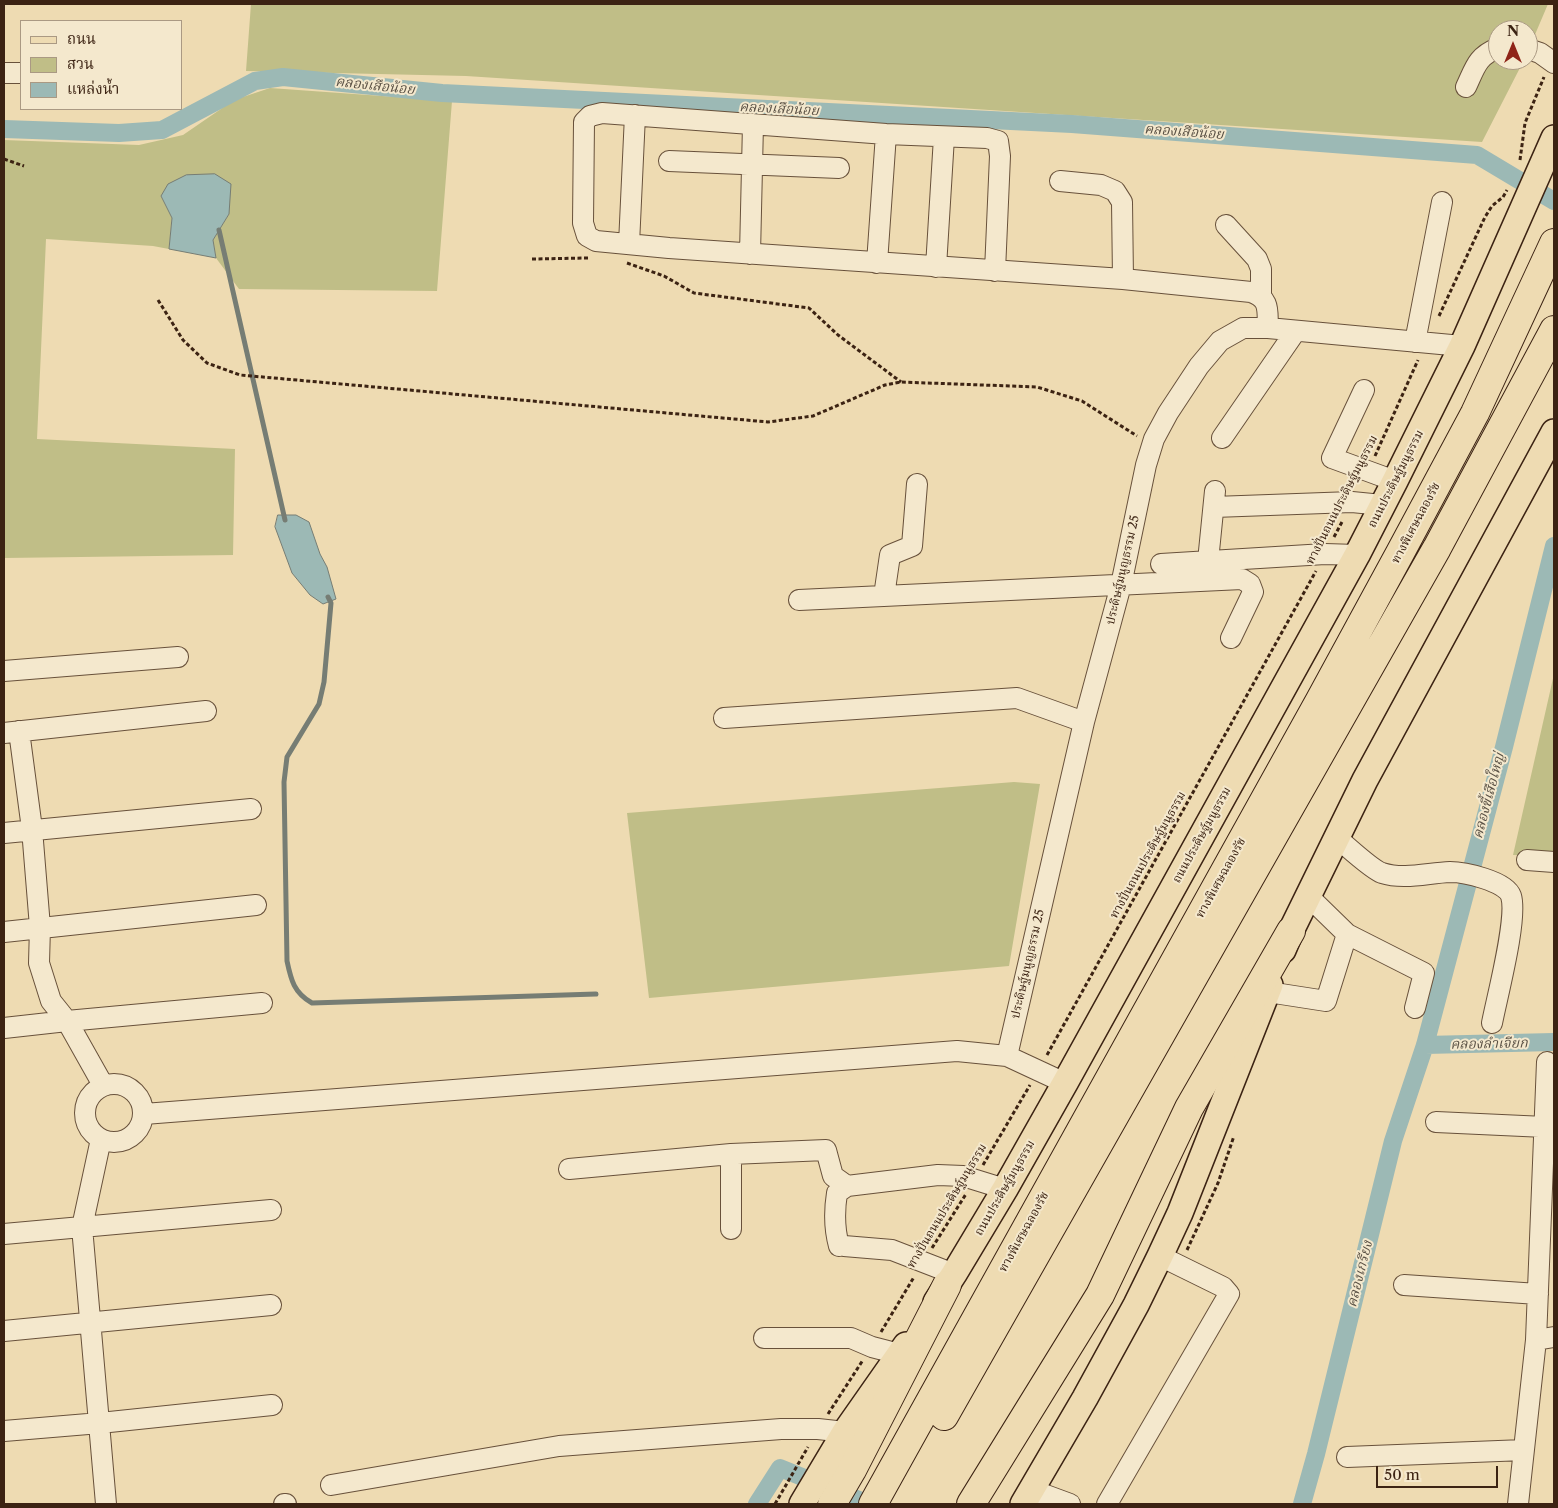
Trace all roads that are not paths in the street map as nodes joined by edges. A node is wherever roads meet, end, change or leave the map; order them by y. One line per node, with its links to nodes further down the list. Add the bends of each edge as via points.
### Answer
1 (1488, 52): 6 (street, via 1478,61)
2 (1538, 53): 3 (street)
3 (1553, 62)
4 (4, 73): 5 (street)
5 (20, 73)
6 (1466, 87)
7 (635, 115): 8 (street); 19 (street); 19 (street, via 602,113 590,116 584,122 583,224 587,236)
8 (753, 124): 9 (street); 13 (street)
9 (886, 134): 10 (street); 21 (street)
10 (944, 137): 22 (street); 23 (street, via 998,141)
11 (1554, 138): 30 (main road, ถนนประดิษฐ์มนูธรรม, via 1531,162)
12 (669, 162): 13 (street)
13 (752, 165): 14 (street); 20 (street)
14 (839, 168)
15 (1060, 181): 24 (street, via 1101,185 1115,191 1122,202)
16 (1442, 202): 29 (street)
17 (1226, 225): 25 (street, via 1262,269)
18 (1554, 243): 106 (highway, ทางพิเศษฉลองรัช, via 1475,413 1311,717)
19 (626, 253): 20 (street)
20 (750, 254): 21 (street)
21 (877, 263): 22 (street)
22 (936, 267): 23 (street)
23 (995, 271): 24 (street)
24 (1123, 280): 25 (street, via 1251,292)
25 (1261, 296): 26 (street, via 1267,306)
26 (1268, 328): 28 (street, ประดิษฐ์มนูญธรรม 25); 40 (street, ประดิษฐ์มนูญธรรม 25, via 1243,328 1220,341 1173,405 1154,439)
27 (1554, 330): 107 (highway, ทางพิเศษฉลองรัช, via 1437,548)
28 (1295, 332): 29 (street, ประดิษฐ์มนูญธรรม 25); 33 (street)
29 (1420, 342): 30 (street, ประดิษฐ์มนูญธรรม 25)
30 (1462, 346): 34 (main road, ถนนประดิษฐ์มนูธรรม)
31 (1364, 390): 34 (street, via 1332,458)
32 (1554, 432): 53 (main road, via 1365,780)
33 (1222, 438)
34 (1395, 481): 36 (main road, ถนนประดิษฐ์มนูธรรม)
35 (917, 484): 41 (street, via 912,546 890,555)
36 (1382, 505): 37 (main road, ถนนประดิษฐ์มนูธรรม); 38 (street, via 1215,499)
37 (1357, 555): 38 (street); 70 (main road, ถนนประดิษฐ์มนูธรรม)
38 (1208, 561): 39 (street)
39 (1161, 564)
40 (1121, 585): 41 (street); 43 (street, via 1242,579 1250,584 1253,592); 48 (street, ประดิษฐ์มนูญธรรม 25)
41 (884, 596): 42 (street)
42 (799, 600)
43 (1231, 638)
44 (178, 657): 45 (street)
45 (4, 671)
46 (206, 711): 49 (street)
47 (724, 718): 48 (street, via 1017,698)
48 (1084, 722): 68 (street, ประดิษฐ์มนูญธรรม 25)
49 (12, 732): 51 (street)
50 (251, 809): 51 (street)
51 (32, 829): 52 (street); 58 (street)
52 (4, 833)
53 (1337, 838): 56 (main road); 66 (street, via 1380,873 1421,875 1451,872 1496,881 1505,887 1511,896 1512,920)
54 (1527, 860): 55 (street)
55 (1554, 862)
56 (1308, 896): 59 (main road); 61 (street)
57 (256, 905): 58 (street)
58 (40, 927): 60 (street); 65 (street, via 38,963 51,1001)
59 (1291, 931): 62 (main road); 108 (highway, via 1189,1108 1100,1295)
60 (4, 932)
61 (1347, 934): 62 (street, via 1326,1001); 64 (street, via 1424,973)
62 (1268, 992): 85 (main road)
63 (262, 1003): 65 (street)
64 (1415, 1008)
65 (67, 1020): 67 (street); 71 (street)
66 (1492, 1023)
67 (4, 1028)
68 (1006, 1056): 70 (street); 72 (street, via 957,1051)
69 (1547, 1062): 74 (street)
70 (1065, 1083): 79 (main road, ถนนประดิษฐ์มนูธรรม)
71 (103, 1085): 72 (street, via 122,1084 131,1088 138,1095); 75 (street, via 94,1090 84,1107 87,1126)
72 (144, 1114): 75 (street, via 137,1132 129,1138 120,1142)
73 (1436, 1122): 74 (street)
74 (1545, 1127): 81 (street)
75 (101, 1139): 82 (street)
76 (731, 1154): 77 (street); 78 (street, via 826,1150 833,1176); 83 (street)
77 (569, 1168)
78 (846, 1186): 79 (street, via 938,1175 963,1176); 86 (street, via 837,1194 834,1210 842,1246 892,1250 923,1262)
79 (1005, 1189): 86 (main road, ถนนประดิษฐ์มนูธรรม)
80 (271, 1210): 82 (street)
81 (1548, 1211): 88 (street)
82 (82, 1227): 84 (street); 90 (street)
83 (731, 1229)
84 (4, 1234)
85 (1160, 1256): 103 (main road); 110 (street, via 1223,1287 1230,1294)
86 (950, 1280): 94 (main road, ถนนประดิษฐ์มนูธรรม); 101 (highway)
87 (1404, 1286): 88 (street)
88 (1538, 1294): 93 (street)
89 (271, 1305): 90 (street)
90 (91, 1323): 91 (street); 96 (street)
91 (4, 1331)
92 (764, 1338): 94 (street, via 851,1338)
93 (1545, 1339): 99 (street)
94 (899, 1354): 98 (main road, ถนนประดิษฐ์มนูธรรม)
95 (272, 1405): 96 (street)
96 (100, 1423): 97 (street); 105 (street)
97 (4, 1431)
98 (845, 1432): 101 (main road, ถนนประดิษฐ์มนูธรรม); 102 (street, via 814,1436 782,1429 559,1446)
99 (1524, 1450): 100 (street); 111 (street)
100 (1347, 1457)
101 (840, 1465): 104 (highway)
102 (330, 1485)
103 (1028, 1497): 109 (street)
104 (819, 1501)
105 (106, 1504)
106 (873, 1504)
107 (894, 1504)
108 (971, 1504)
109 (1070, 1504)
110 (1107, 1504)
111 (1518, 1504)

